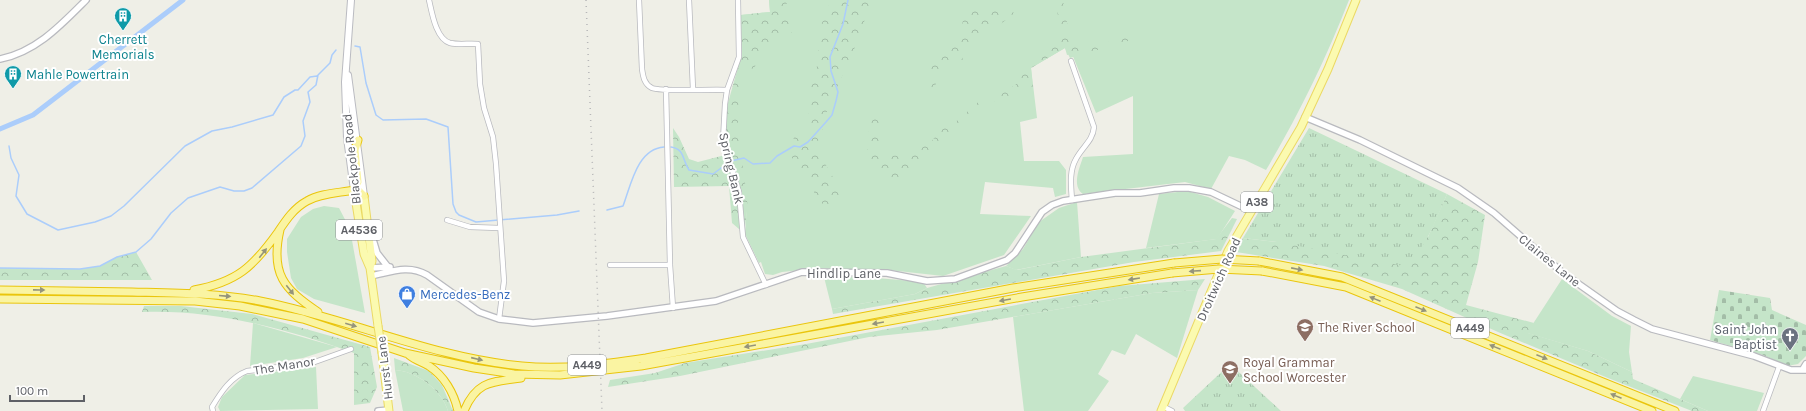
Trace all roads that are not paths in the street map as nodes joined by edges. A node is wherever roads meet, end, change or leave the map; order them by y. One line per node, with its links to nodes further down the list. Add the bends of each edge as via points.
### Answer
1 (86, 0): 8 (street, via 42,41 16,56)
2 (351, 0): 10 (main road, Blackpole Road)
3 (429, 0): 22 (street, via 444,40 452,43 478,44 483,102 493,137)
4 (639, 0): 11 (street, via 643,79 652,88)
5 (689, 0): 12 (street)
6 (738, 0): 13 (street, Spring Bank, via 739,57)
7 (1356, 0): 14 (main road, Droitwich Road / A38)
8 (0, 59)
9 (1071, 61): 18 (street, via 1094,127 1094,135 1076,159 1072,169)
10 (347, 71): 15 (main road, Blackpole Road); 16 (main road, Blackpole Road, via 347,138)
11 (666, 89): 12 (street); 25 (street)
12 (693, 89): 13 (street)
13 (727, 90): 29 (street, Spring Bank, via 723,114 723,141 739,192 743,237)
14 (1306, 118): 19 (main road, Droitwich Road / A38); 39 (street, Claines Lane, via 1360,140 1458,188 1494,213 1563,273 1634,320 1652,329 1754,356)
15 (358, 140): 16 (highway, via 355,150 358,182); 17 (main road, Blackpole Road)
16 (354, 190): 17 (highway); 21 (highway, via 323,195 306,201 293,211); 28 (main road, Blackpole Road / A4536, via 364,254)
17 (364, 196): 23 (main road, Blackpole Road / A4536)
18 (1072, 200): 19 (street, Hindlip Lane, via 1115,193 1189,188 1211,192); 29 (street, Hindlip Lane, via 1052,205 1042,212 1015,253 1007,260 955,279 927,281 887,273 802,272)
19 (1251, 211): 42 (main road, Droitwich Road / A38, via 1228,251)
20 (447, 220): 22 (street, via 470,227)
21 (281, 226): 31 (highway, one-way to 21, via 212,287 240,274 261,255); 34 (highway, one-way to 34, via 276,251 282,279 299,300)
22 (499, 228): 35 (street, via 504,281)
23 (368, 229): 26 (street, via 377,253); 28 (main road, Blackpole Road / A4536)
24 (610, 265): 25 (street)
25 (670, 265): 33 (street)
26 (388, 267): 27 (street, Hindlip Lane); 28 (street, Hindlip Lane)
27 (395, 269): 28 (street, Hindlip Lane); 35 (street, Hindlip Lane, via 423,272 479,312)
28 (371, 272): 36 (main road, Blackpole Road / A4536)
29 (766, 285): 33 (street, Hindlip Lane, via 716,301)
30 (0, 290): 31 (highway, A449, one-way to 31)
31 (180, 293): 34 (highway, A449, one-way to 34, via 247,299)
32 (0, 299): 38 (highway, A449, via 195,301 240,306 303,319)
33 (672, 308): 35 (street, Hindlip Lane, via 533,323)
34 (325, 317): 50 (highway, A449, one-way to 50, bridge, via 437,350 487,361 556,367 646,358 1013,288 1174,263 1222,259 1259,261 1342,277)
35 (499, 319)
36 (378, 326): 43 (main road, Hurst Lane / A4536, bridge)
37 (351, 349): 44 (street, The Manor, via 312,363 275,366 239,374 232,379 216,401 212,407)
38 (405, 353): 41 (highway, A449, via 474,368); 46 (highway, via 430,367 445,381)
39 (1779, 367): 40 (street, Claines Lane, via 1791,370); 51 (street)
40 (1805, 367)
41 (535, 375): 47 (highway, via 502,379 485,385 474,394); 49 (highway, A449, one-way to 41, bridge, via 1346,287 1262,271 1219,269 1172,273 1022,297 641,366 576,374)
42 (1162, 409): 48 (street)
43 (389, 410): 45 (street)
44 (213, 411)
45 (378, 411)
46 (458, 411)
47 (464, 411)
48 (1172, 411)
49 (1652, 411)
50 (1675, 411)
51 (1763, 411)

